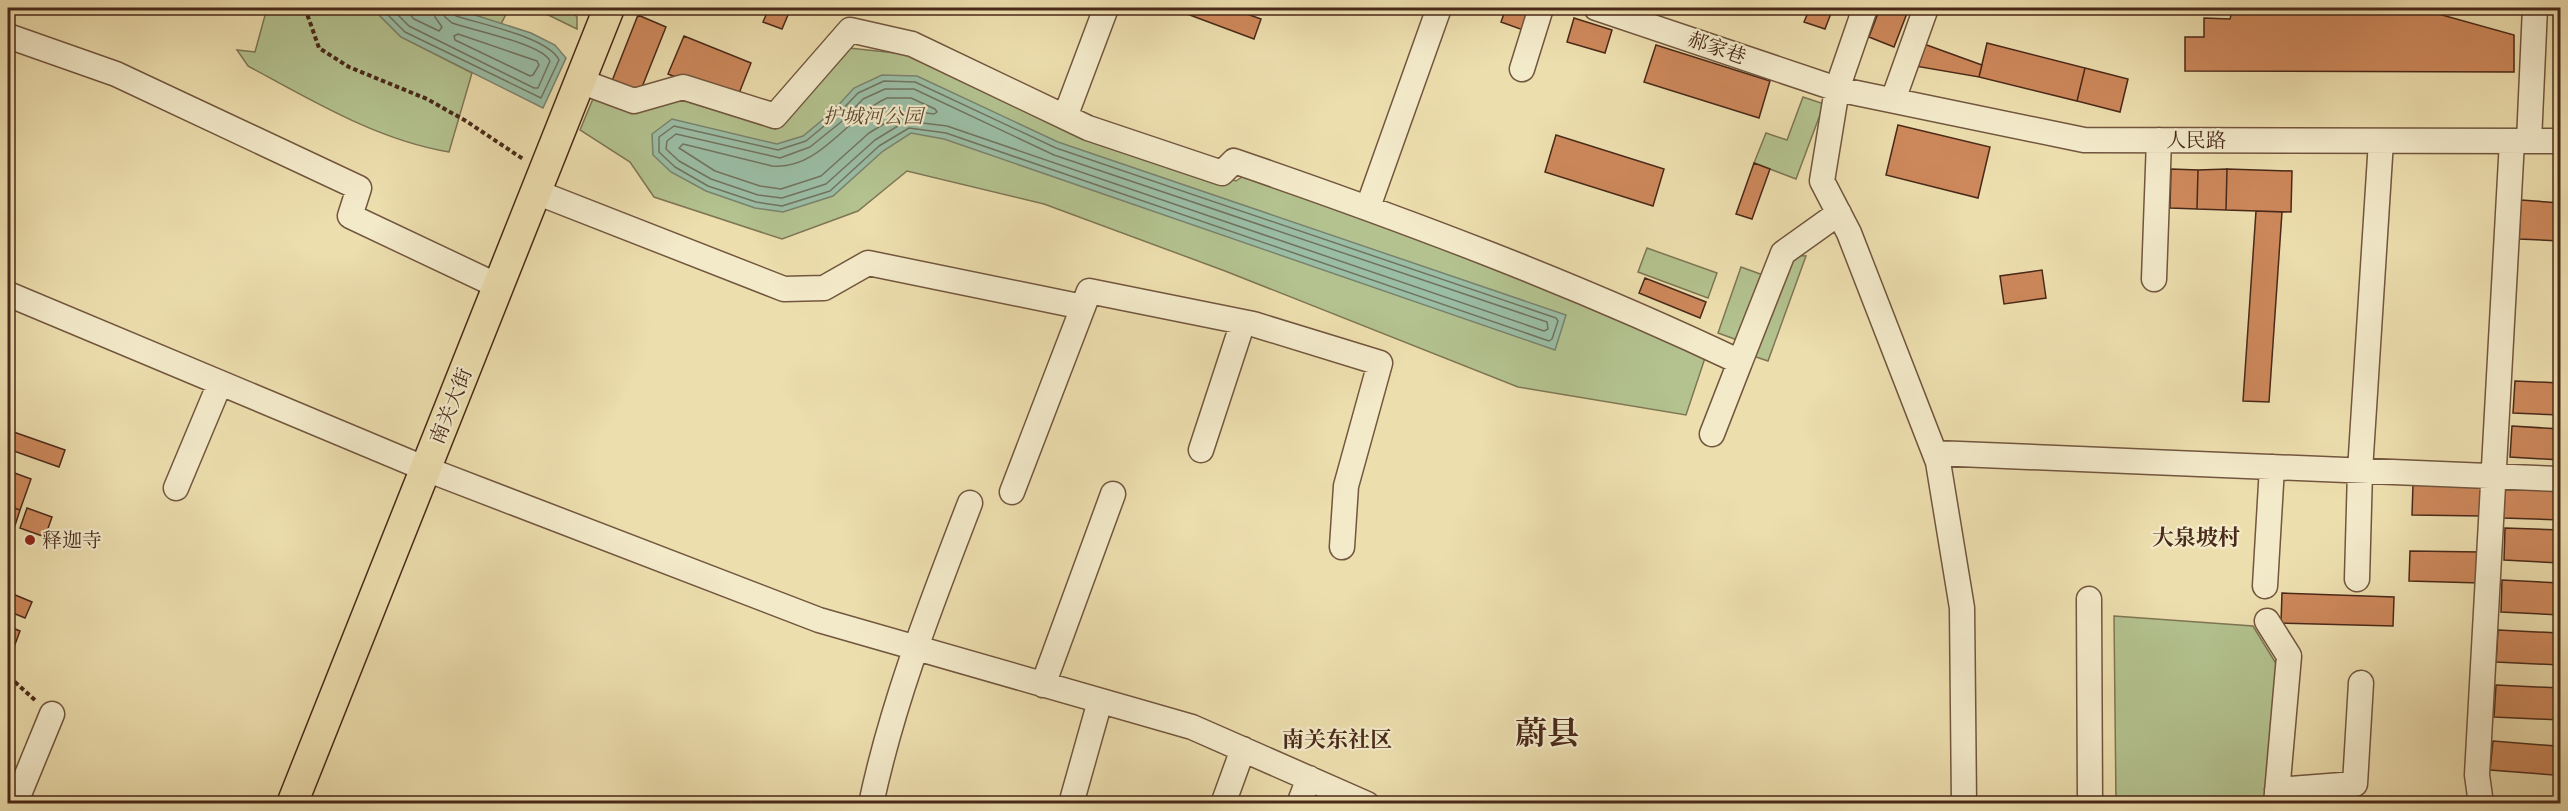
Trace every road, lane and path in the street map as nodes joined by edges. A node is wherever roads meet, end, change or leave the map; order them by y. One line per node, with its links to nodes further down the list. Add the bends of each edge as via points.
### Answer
1 (305, 8): 21 (path, via 319,48 349,68 427,99 466,121)
2 (1106, 8): 16 (street)
3 (1439, 8): 22 (street)
4 (1541, 8): 12 (street)
5 (1596, 8): 10 (street, 郝家巷)
6 (1865, 8): 14 (street)
7 (1926, 8): 15 (street)
8 (2535, 8): 19 (street)
9 (604, 9): 13 (main road, 南关大街)
10 (1656, 17): 14 (street, 郝家巷)
11 (8, 36): 25 (street, via 116,74 359,188 350,216)
12 (1522, 69)
13 (580, 81): 16 (street, via 634,101 683,87 776,116 850,30 912,44); 21 (main road, 南关大街)
14 (1837, 89): 15 (street, 人民路); 23 (street, via 1822,181)
15 (1893, 100): 17 (street, 人民路, via 2084,140)
16 (1065, 117): 22 (street, via 1221,172 1234,161)
17 (2159, 140): 18 (street, 人民路); 24 (street)
18 (2381, 141): 19 (street, 人民路); 36 (street)
19 (2521, 141): 20 (street, 人民路); 37 (street)
20 (2560, 141)
21 (539, 183): 25 (main road, 南关大街); 27 (street, via 784,289 824,288 868,263)
22 (1368, 207): 29 (street, via 1647,318)
23 (1839, 213): 29 (street, via 1783,253); 33 (street)
24 (2154, 279)
25 (498, 286): 35 (main road, 南关大街)
26 (8, 294): 30 (street)
27 (1083, 307): 28 (street, via 1089,291); 40 (street)
28 (1243, 322): 32 (street); 43 (street, via 1380,363 1346,486)
29 (1740, 362): 31 (street)
30 (220, 383): 35 (street); 39 (street)
31 (1712, 434)
32 (1201, 450)
33 (1935, 453): 34 (street); 64 (street, via 1962,608)
34 (2272, 467): 36 (street); 45 (street)
35 (426, 469): 48 (street, via 819,620); 58 (main road, 南关大街)
36 (2361, 471): 37 (street); 44 (street)
37 (2493, 475): 38 (street); 66 (street, via 2477,775)
38 (2560, 480)
39 (176, 488)
40 (1012, 492)
41 (1113, 494): 51 (street)
42 (970, 503): 48 (street)
43 (1341, 547)
44 (2357, 579)
45 (2265, 586)
46 (2089, 599): 65 (street)
47 (2267, 621): 56 (street, via 2289,656)
48 (914, 649): 51 (street); 59 (street)
49 (8, 679): 53 (path)
50 (2361, 683): 56 (street, via 2355,783)
51 (1043, 685): 52 (street)
52 (1100, 701): 54 (street, via 1192,727); 60 (street)
53 (52, 714): 57 (street)
54 (1243, 749): 55 (street); 61 (street)
55 (1309, 778): 62 (street); 63 (street)
56 (2276, 797)
57 (15, 804)
58 (292, 804)
59 (871, 804)
60 (1071, 804)
61 (1223, 804)
62 (1299, 804)
63 (1367, 804)
64 (1964, 804)
65 (2090, 804)
66 (2481, 804)

